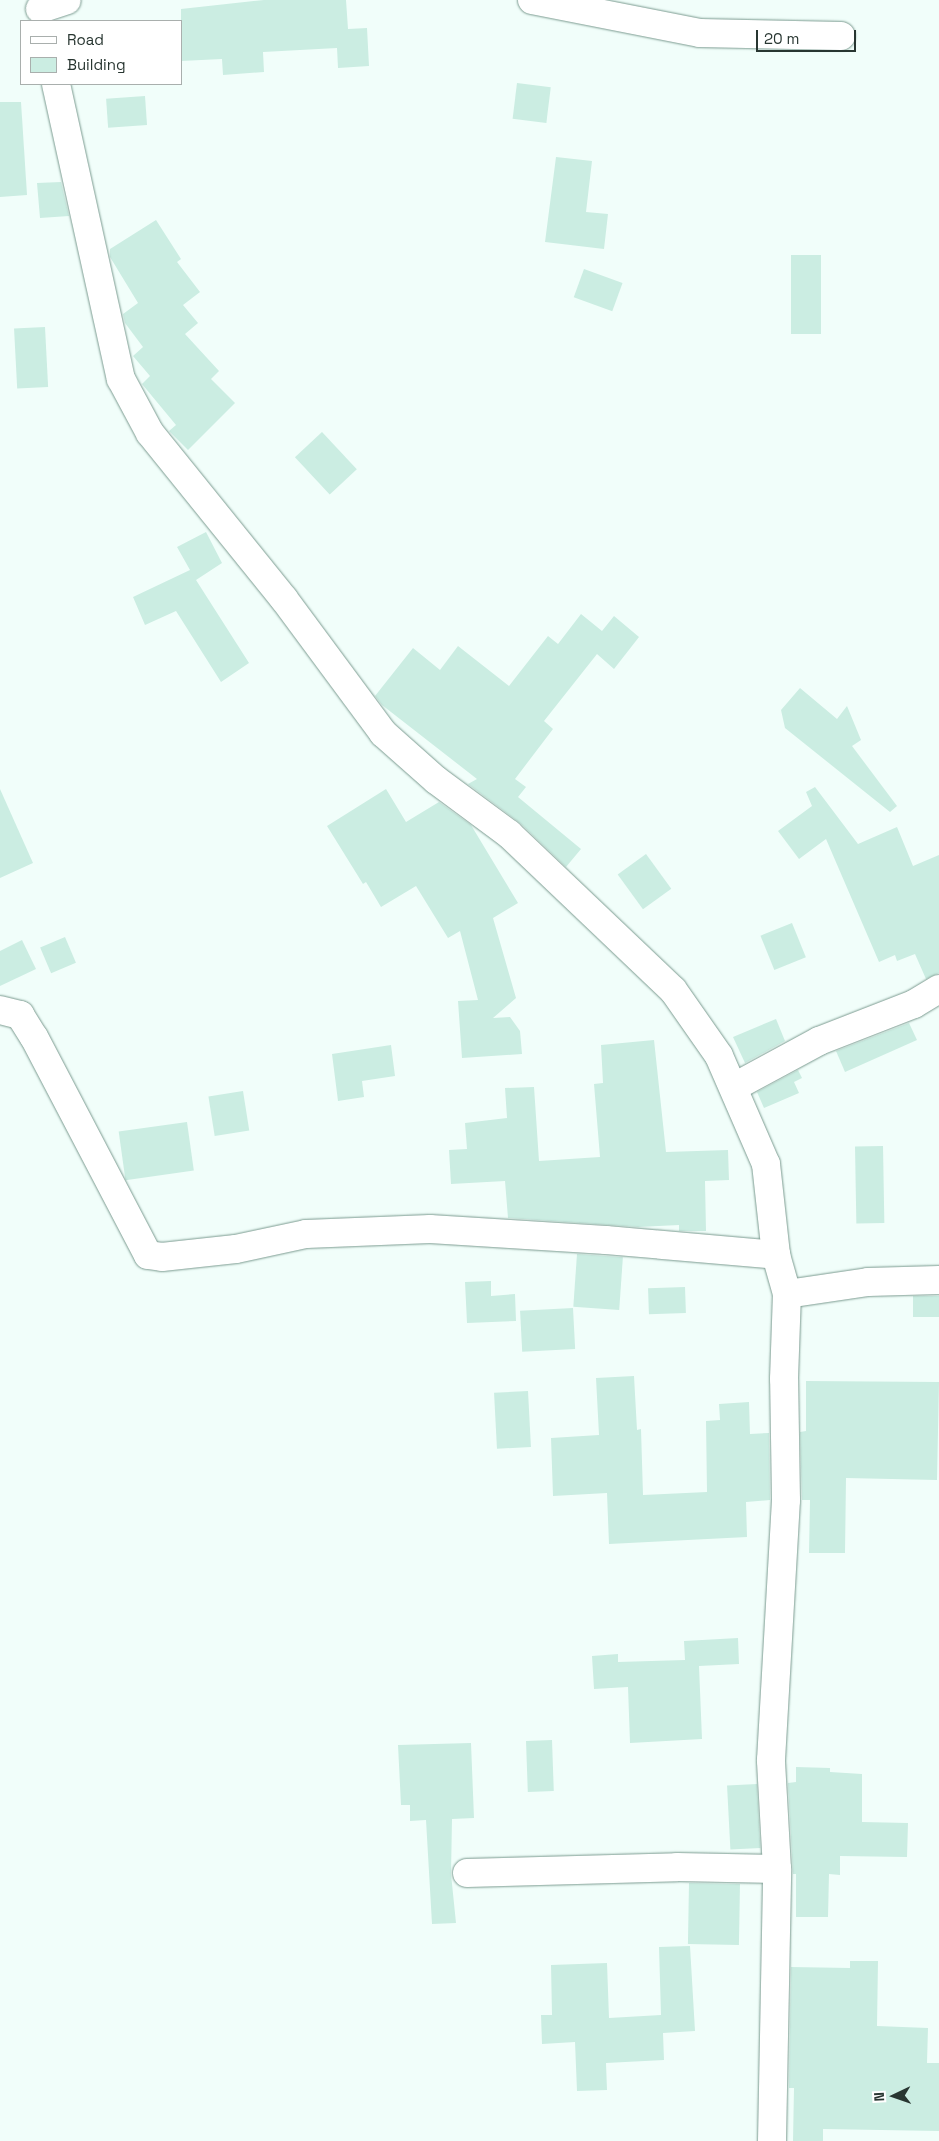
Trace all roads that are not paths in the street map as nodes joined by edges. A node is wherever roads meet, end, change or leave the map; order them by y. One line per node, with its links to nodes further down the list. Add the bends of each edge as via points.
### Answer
1 (66, 0): 3 (street)
2 (532, 0): 4 (street, via 700,33)
3 (40, 10)
4 (841, 36)
5 (56, 85): 8 (street, via 121,379 150,433 284,599 383,733 436,780 509,834 673,990 719,1056)
6 (939, 989): 8 (street, via 914,1004 819,1041)
7 (0, 1010): 9 (street, via 20,1015 34,1037 148,1255 162,1257 236,1249 306,1234 430,1229)
8 (734, 1086): 9 (street, via 766,1164)
9 (776, 1255): 11 (street)
10 (939, 1280): 11 (street, via 868,1282)
11 (787, 1294): 12 (street, via 784,1379 786,1500 771,1760)
12 (777, 1869): 13 (street, via 677,1867); 14 (street)
13 (467, 1873)
14 (772, 2141)

